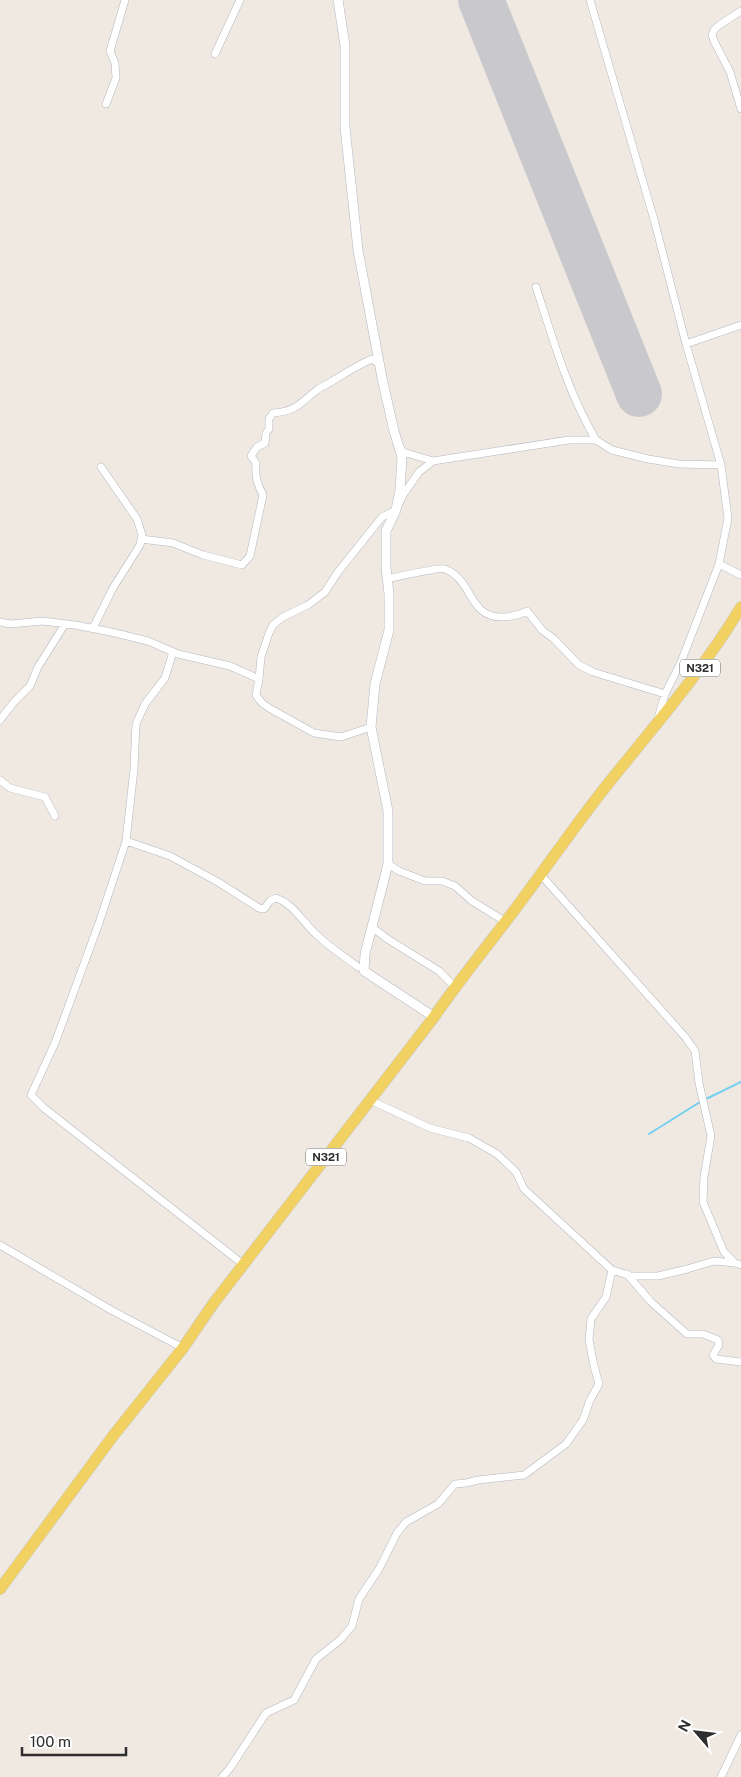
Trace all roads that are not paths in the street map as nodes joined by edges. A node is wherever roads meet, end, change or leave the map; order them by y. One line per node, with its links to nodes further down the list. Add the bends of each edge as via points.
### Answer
1 (125, 0): 7 (street, via 110,51 116,78)
2 (240, 0): 6 (street)
3 (338, 0): 12 (street, via 345,46 345,127 350,186 365,291)
4 (590, 0): 11 (street, N321, via 655,223)
5 (741, 11): 8 (street, via 718,26 712,35 730,72)
6 (215, 54)
7 (106, 104)
8 (741, 109)
9 (536, 287): 13 (street, via 582,417)
10 (741, 325): 11 (street)
11 (686, 344): 16 (street, N321)
12 (380, 364): 14 (street); 19 (street, via 372,360 357,365 318,388 299,406 273,413 265,443 257,447 251,456 256,463 255,475 263,496 250,556 242,565 173,543)
13 (596, 440): 15 (street, via 569,440); 16 (street, via 612,450 648,458 679,464)
14 (398, 444): 15 (street, via 403,452); 18 (street, via 402,457)
15 (433, 461): 18 (street, via 419,472)
16 (721, 465): 20 (street, N321, via 728,518)
17 (101, 467): 19 (street, via 137,519)
18 (396, 510): 22 (street, via 386,531); 28 (street, via 382,517 325,592 273,625 261,657)
19 (141, 539): 26 (street)
20 (719, 564): 21 (street); 29 (street, N321, via 681,662)
21 (741, 575)
22 (387, 579): 29 (street, via 444,569 463,582 480,611 495,617 515,616 527,611 579,665); 32 (street, via 389,630 375,684)
23 (741, 607): 31 (main road, N321)
24 (0, 622): 25 (street)
25 (65, 624): 26 (street); 30 (street, via 30,686)
26 (93, 628): 27 (street, via 148,641)
27 (173, 652): 28 (street, via 230,666); 35 (street, via 165,678 145,704 136,724)
28 (259, 679): 32 (street, via 256,695 262,703 311,732 341,737)
29 (665, 694): 31 (street, N321)
30 (0, 720)
31 (656, 727): 37 (main road, N321)
32 (372, 728): 36 (street, via 388,811)
33 (0, 780): 34 (street, via 10,788 45,798)
34 (55, 816)
35 (126, 841): 40 (street, via 170,856 259,908 264,909 276,898 283,900 316,935); 46 (street, via 55,1043 31,1095)
36 (388, 864): 38 (street, via 425,881 442,881 455,886); 39 (street)
37 (541, 875): 38 (main road, N321); 45 (street, via 695,1051 712,1136 703,1202 724,1252)
38 (506, 922): 41 (main road, N321)
39 (372, 926): 41 (street, via 439,971); 42 (street, via 364,954 364,971)
40 (358, 967)
41 (455, 987): 42 (main road, N321)
42 (434, 1017): 43 (main road, N321)
43 (370, 1100): 46 (main road, N321); 47 (street, via 430,1128 469,1138 497,1154 516,1172 524,1189)
44 (0, 1244): 49 (street, via 111,1310)
45 (738, 1264): 48 (street, via 714,1261 658,1276)
46 (244, 1265): 49 (main road, N321)
47 (612, 1270): 48 (street); 53 (street, via 606,1296 592,1319 589,1340 599,1384 583,1420 566,1444 524,1475 455,1484 438,1504 406,1522 359,1599 352,1626 316,1659 294,1700 266,1713)
48 (626, 1274): 50 (street, via 687,1334 703,1334 718,1340 719,1345 713,1355 716,1359)
49 (183, 1348): 51 (main road, N321, via 112,1436)
50 (741, 1362)
51 (0, 1589)
52 (741, 1735): 54 (street)
53 (222, 1777)
54 (722, 1777)

